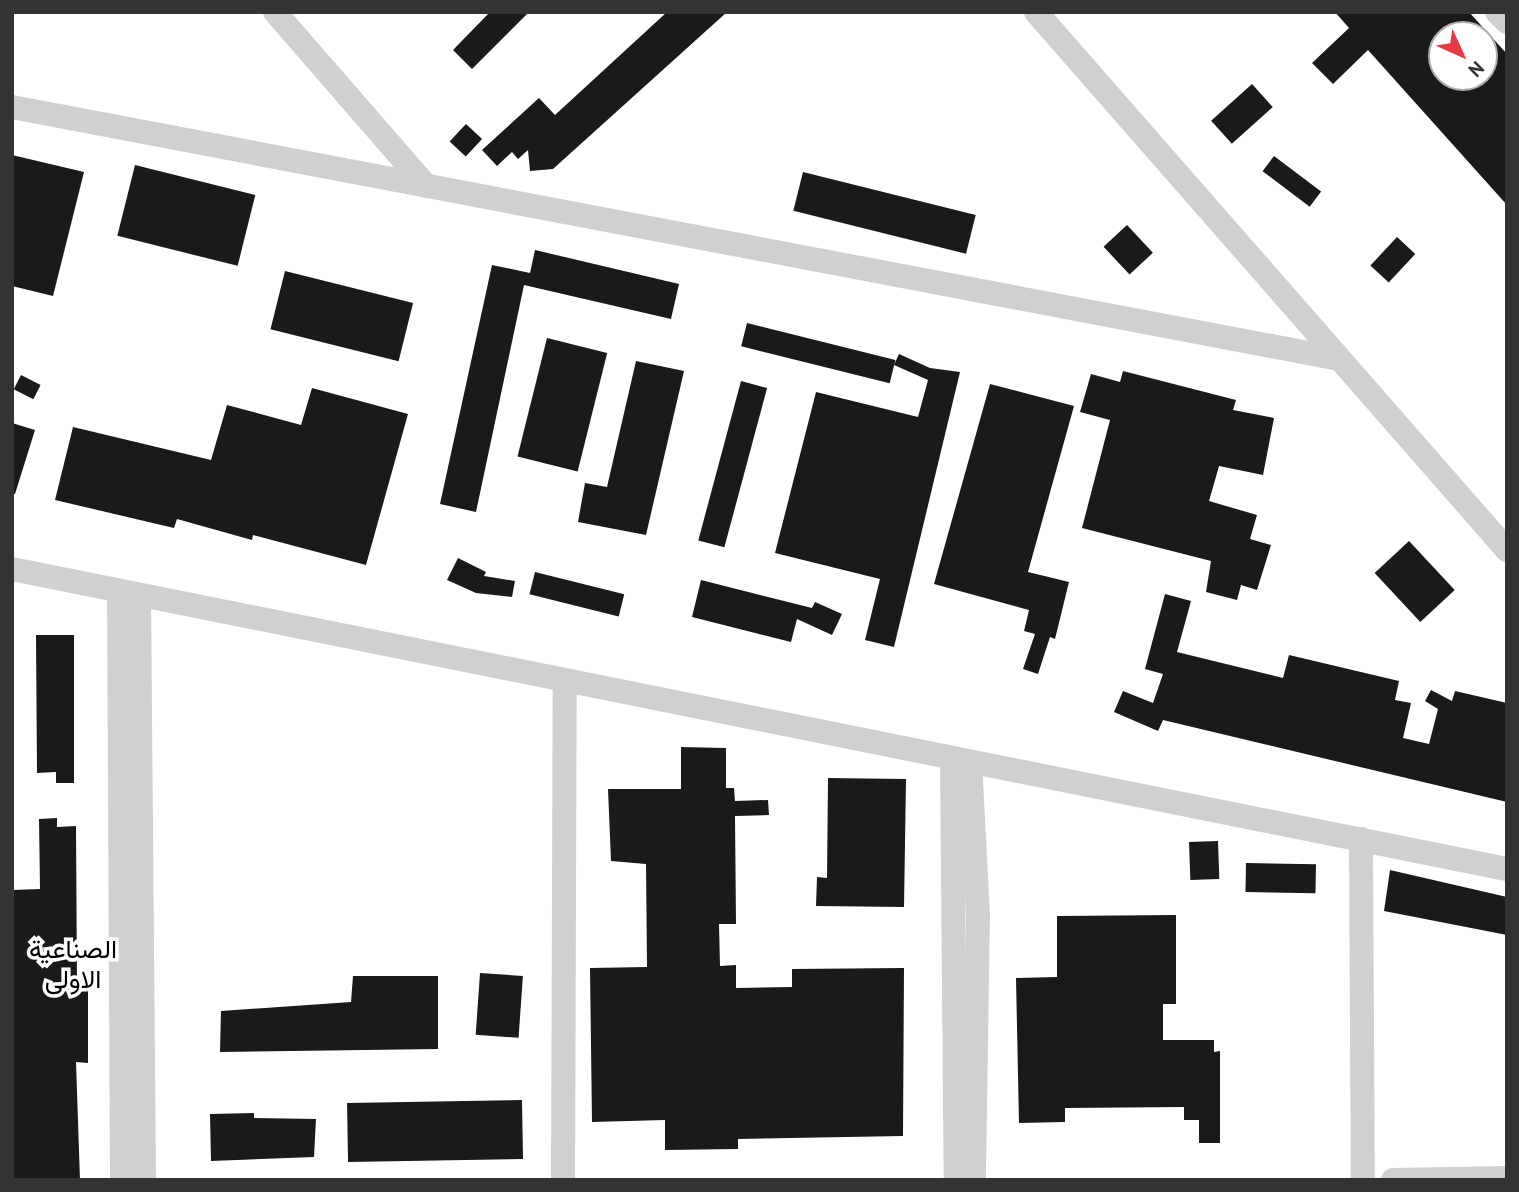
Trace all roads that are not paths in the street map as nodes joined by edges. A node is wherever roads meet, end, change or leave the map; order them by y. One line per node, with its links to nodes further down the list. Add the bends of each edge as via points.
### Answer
1 (275, 12): 6 (street)
2 (1036, 12): 7 (street)
3 (1497, 12): 4 (street)
4 (1507, 22)
5 (12, 107): 6 (street)
6 (426, 186): 7 (street)
7 (1339, 359): 8 (street)
8 (1507, 550)
9 (12, 569): 10 (street)
10 (129, 593): 11 (street); 16 (street); 17 (street)
11 (565, 681): 12 (street); 18 (street)
12 (961, 760): 13 (street); 19 (street); 20 (street, via 978,916)
13 (1361, 839): 14 (street); 21 (street)
14 (1507, 869)
15 (1507, 1178): 22 (street)
16 (122, 1180)
17 (144, 1180)
18 (563, 1180)
19 (956, 1180)
20 (974, 1180)
21 (1363, 1180)
22 (1393, 1180)

